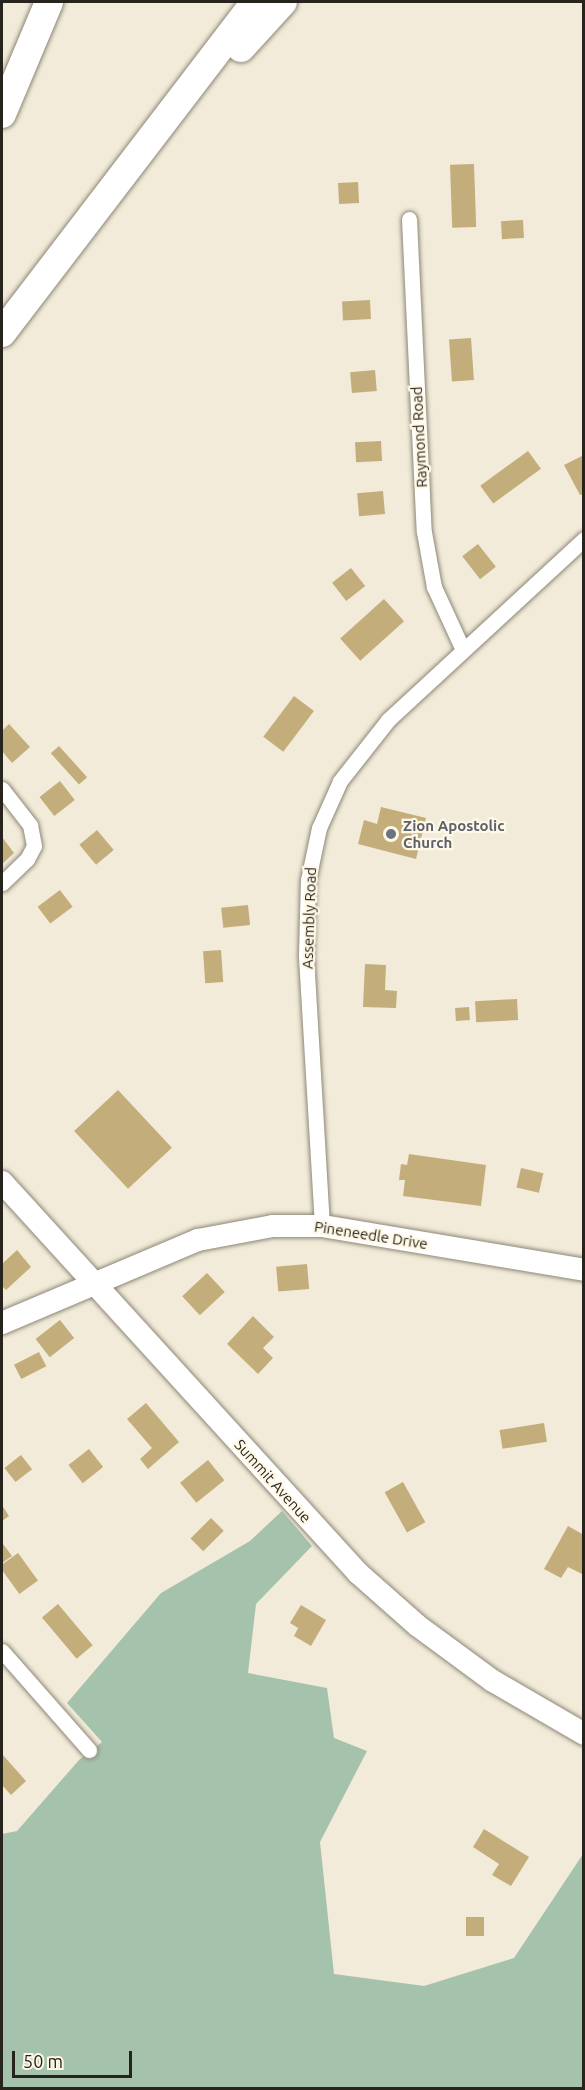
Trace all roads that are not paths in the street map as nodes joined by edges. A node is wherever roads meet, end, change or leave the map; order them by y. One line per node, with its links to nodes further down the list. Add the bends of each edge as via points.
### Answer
1 (49, 2): 4 (highway)
2 (255, 2): 5 (highway)
3 (283, 2): 5 (highway)
4 (2, 114)
5 (104, 201): 7 (highway)
6 (409, 219): 9 (street, Raymond Road, via 427,560 441,608)
7 (2, 333)
8 (584, 539): 9 (street, Assembly Road)
9 (462, 648): 13 (street, Assembly Road, via 390,718 354,760 328,802 312,852 306,954)
10 (2, 789): 11 (street, via 30,825 34,846 27,859)
11 (2, 883)
12 (2, 1182): 15 (main road, Summit Avenue)
13 (322, 1226): 14 (main road, Pineneedle Drive); 15 (main road, Pineneedle Drive, via 224,1232)
14 (584, 1270)
15 (94, 1284): 16 (main road, Pineneedle Drive); 18 (main road, Summit Avenue, via 358,1573 418,1626 493,1681)
16 (2, 1323)
17 (2, 1651): 19 (street)
18 (584, 1734)
19 (89, 1750)

